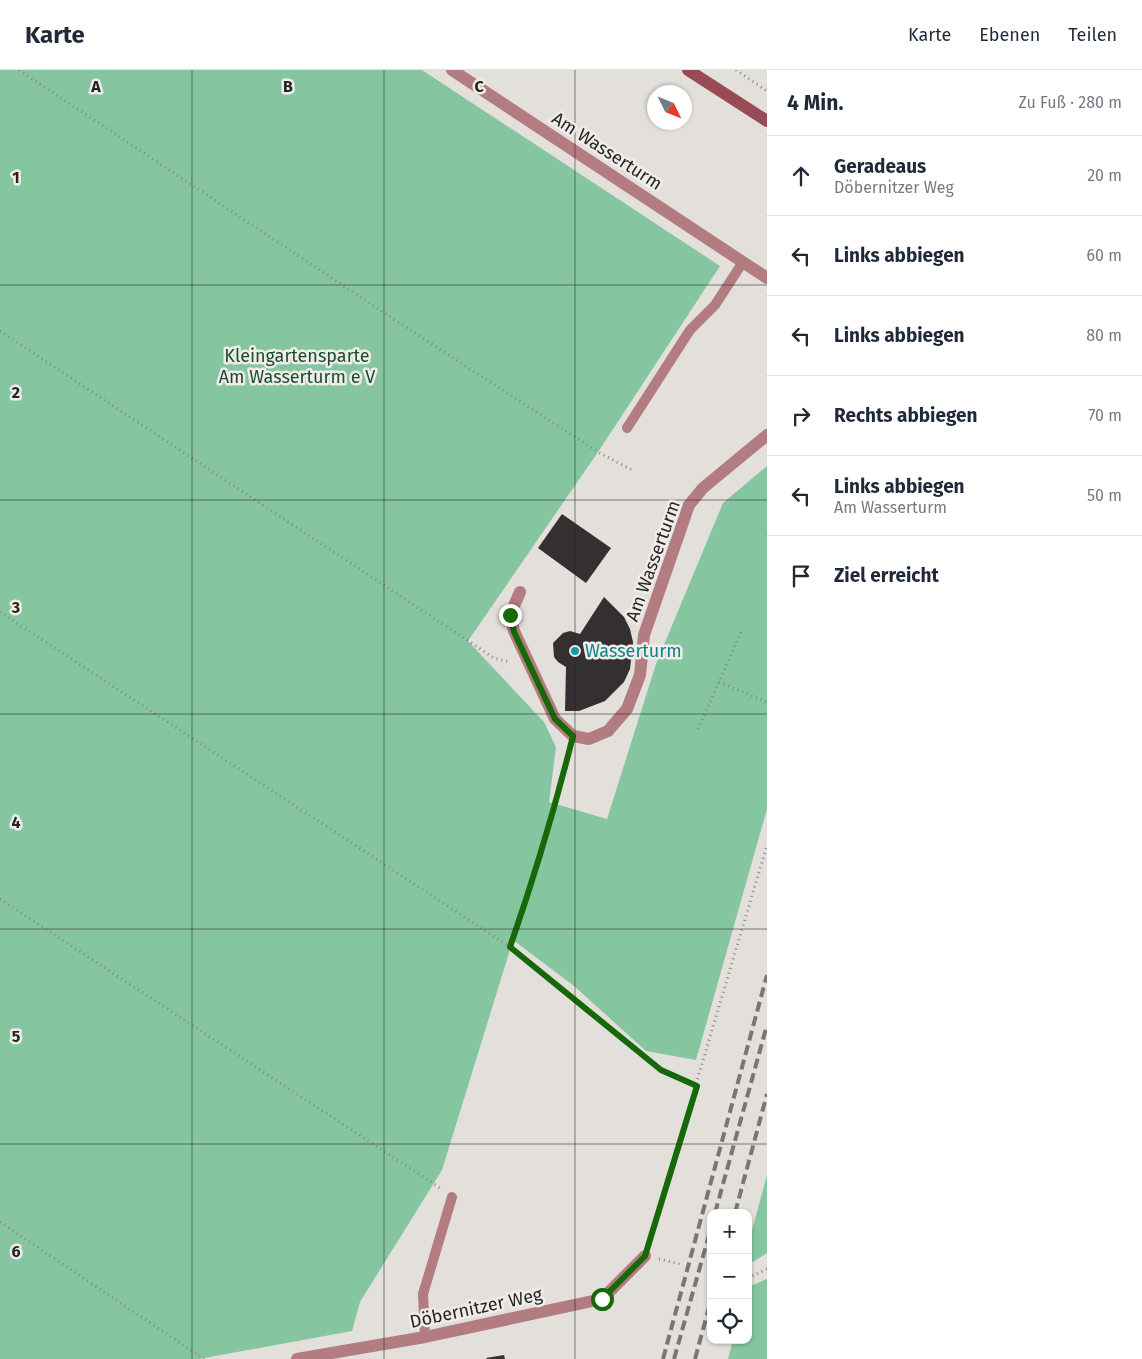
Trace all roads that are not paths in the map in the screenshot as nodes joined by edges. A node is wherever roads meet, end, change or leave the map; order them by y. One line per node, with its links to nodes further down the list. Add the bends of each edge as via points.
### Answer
1 (452, 70): 4 (street, Am Wasserturm)
2 (688, 70): 3 (street)
3 (767, 121)
4 (743, 262): 5 (street, Am Wasserturm); 6 (lane, via 715,305 690,330)
5 (767, 278)
6 (627, 428)
7 (767, 436): 8 (street, Am Wasserturm, via 703,488 689,505 644,635 640,675 628,709 608,731 589,740 573,736 555,719 514,632 510,615)
8 (520, 592)
9 (452, 1197): 11 (lane, via 423,1294)
10 (645, 1256): 11 (street, Döbernitzer Weg, via 602,1299)
11 (425, 1337): 12 (street, Döbernitzer Weg)
12 (296, 1359)

